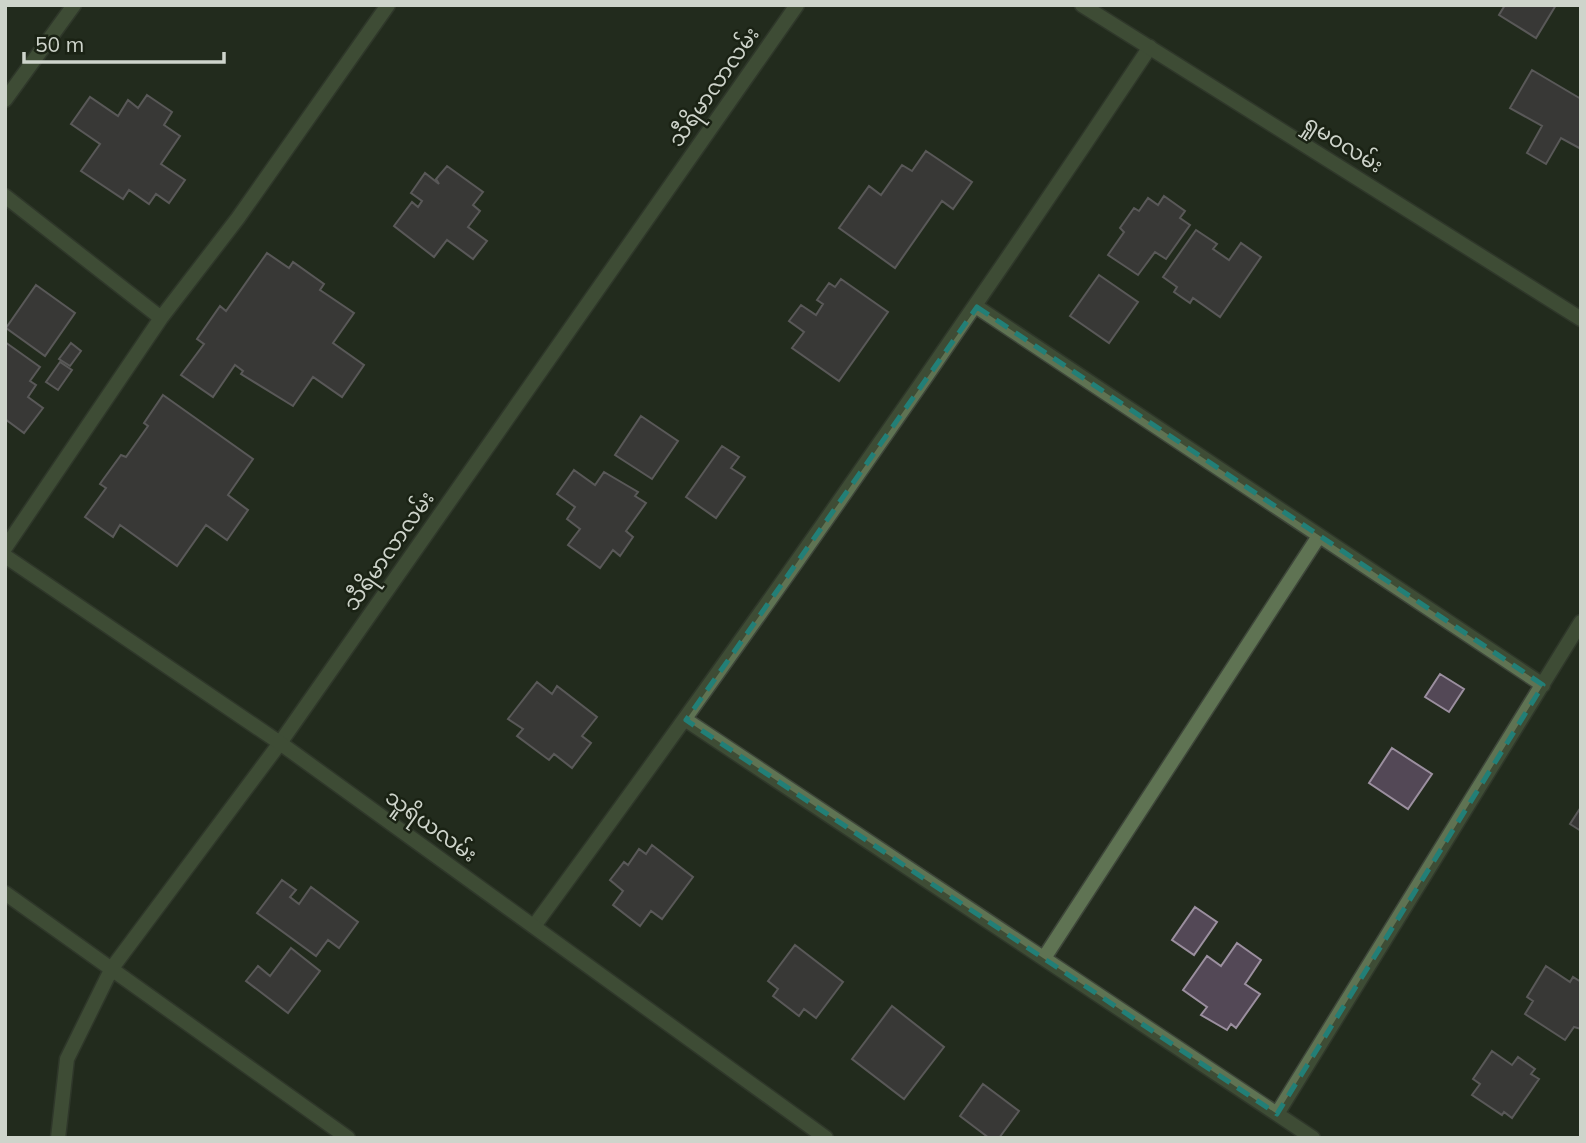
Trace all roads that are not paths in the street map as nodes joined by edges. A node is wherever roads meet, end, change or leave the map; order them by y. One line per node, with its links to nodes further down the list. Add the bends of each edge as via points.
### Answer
1 (74, 5): 6 (street)
2 (388, 5): 9 (street, via 238,218)
3 (797, 5): 17 (street, သီရိမာလာလမ်း)
4 (1082, 5): 5 (street, ရှုမဝလမ်း)
5 (1150, 47): 8 (street); 10 (street, ရှုမဝလမ်း)
6 (5, 100)
7 (5, 196): 9 (street)
8 (976, 307): 11 (street); 16 (street)
9 (161, 318): 12 (street)
10 (1581, 319)
11 (1319, 536): 15 (street); 20 (street)
12 (5, 548)
13 (5, 556): 17 (street, သူရိယလမ်း)
14 (1581, 622): 15 (street)
15 (1543, 685): 22 (street)
16 (686, 720): 19 (street); 20 (street)
17 (280, 743): 19 (street, သူရိယလမ်း); 21 (street, သီရိမာလာလမ်း)
18 (5, 893): 21 (street)
19 (534, 926): 25 (street, သူရိယလမ်း)
20 (1044, 958): 22 (street)
21 (112, 968): 23 (street, သီရိမာလာလမ်း, via 67,1059); 24 (street)
22 (1277, 1114): 26 (street)
23 (58, 1138)
24 (348, 1138)
25 (826, 1138)
26 (1313, 1138)

